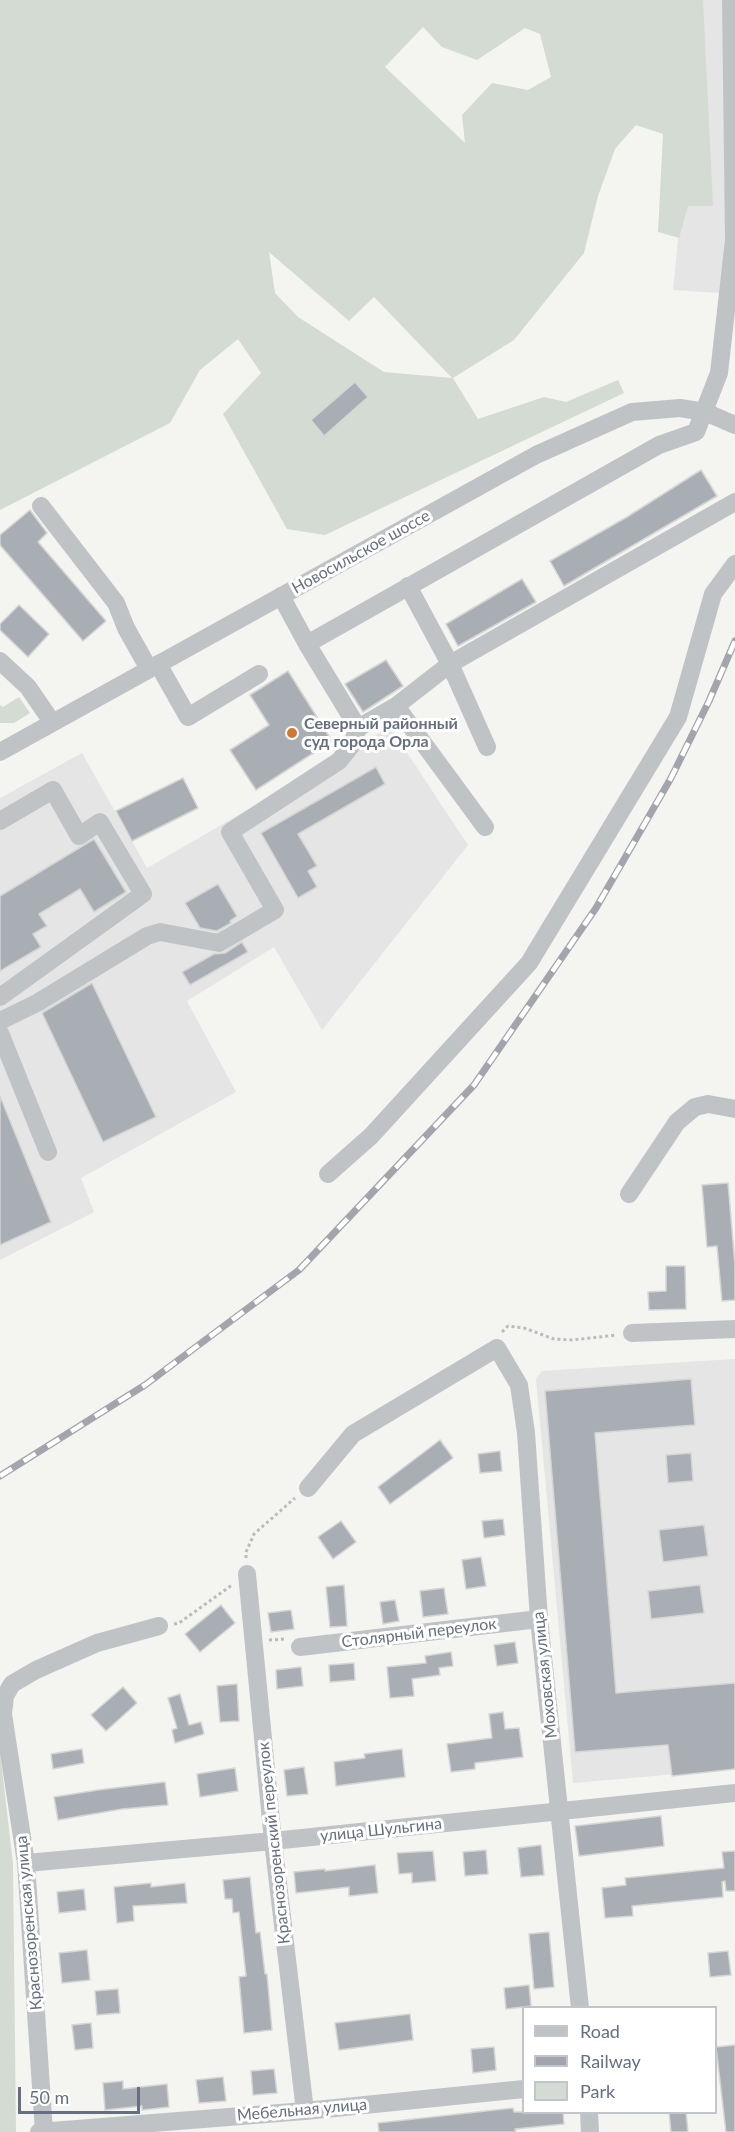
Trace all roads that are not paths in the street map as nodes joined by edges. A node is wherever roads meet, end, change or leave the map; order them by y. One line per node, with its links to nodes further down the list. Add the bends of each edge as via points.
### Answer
1 (730, 0): 2 (street)
2 (733, 286): 3 (street, via 719,373)
3 (705, 412): 4 (street, Новосильское шоссе); 8 (street, via 696,432 659,445); 9 (street, Новосильское шоссе, via 680,408 632,412 536,455)
4 (735, 425)
5 (735, 502): 11 (street)
6 (40, 506): 12 (street, via 116,603 126,628)
7 (735, 564): 27 (street, via 713,594 678,717 529,963 371,1137)
8 (408, 586): 10 (street); 11 (street)
9 (281, 596): 10 (street); 12 (street, Новосильское шоссе)
10 (307, 644): 17 (street)
11 (450, 664): 15 (street); 18 (street)
12 (154, 667): 14 (street, via 188,717); 16 (street, Новосильское шоссе)
13 (4, 671): 16 (street, via 28,687)
14 (259, 674)
15 (396, 706): 17 (street); 21 (street)
16 (52, 722): 19 (street, Новосильское шоссе)
17 (358, 728): 23 (street, via 339,761 230,832 275,910 219,943 160,932 147,936 37,1004)
18 (487, 747)
19 (0, 752)
20 (0, 821): 22 (street, via 53,790 79,836 100,822 143,894)
21 (485, 826)
22 (0, 997)
23 (0, 1021)
24 (0, 1033): 26 (street)
25 (735, 1109): 28 (street, via 708,1104 695,1107 677,1122)
26 (48, 1152)
27 (328, 1174)
28 (629, 1194)
29 (735, 1329): 30 (street)
30 (632, 1333)
31 (308, 1488): 33 (street, Моховская улица, via 353,1434 497,1348 519,1384)
32 (247, 1574): 38 (street, Краснозоренский переулок)
33 (539, 1619): 35 (street, Столярный переулок); 37 (street, Моховская улица)
34 (159, 1626): 39 (street, Краснозоренская улица, via 97,1643 36,1670 12,1684 4,1696 3,1714)
35 (300, 1647)
36 (735, 1792): 37 (street, улица Шульгина)
37 (560, 1811): 38 (street, улица Шульгина); 40 (street, Моховская улица)
38 (273, 1841): 39 (street, улица Шульгина); 42 (street, Краснозоренский переулок)
39 (26, 1863): 44 (street, Краснозоренская улица)
40 (580, 2006)
41 (522, 2089): 42 (street, Мебельная улица)
42 (305, 2111): 44 (street, Мебельная улица)
43 (589, 2114): 45 (street)
44 (42, 2131)
45 (590, 2132)

